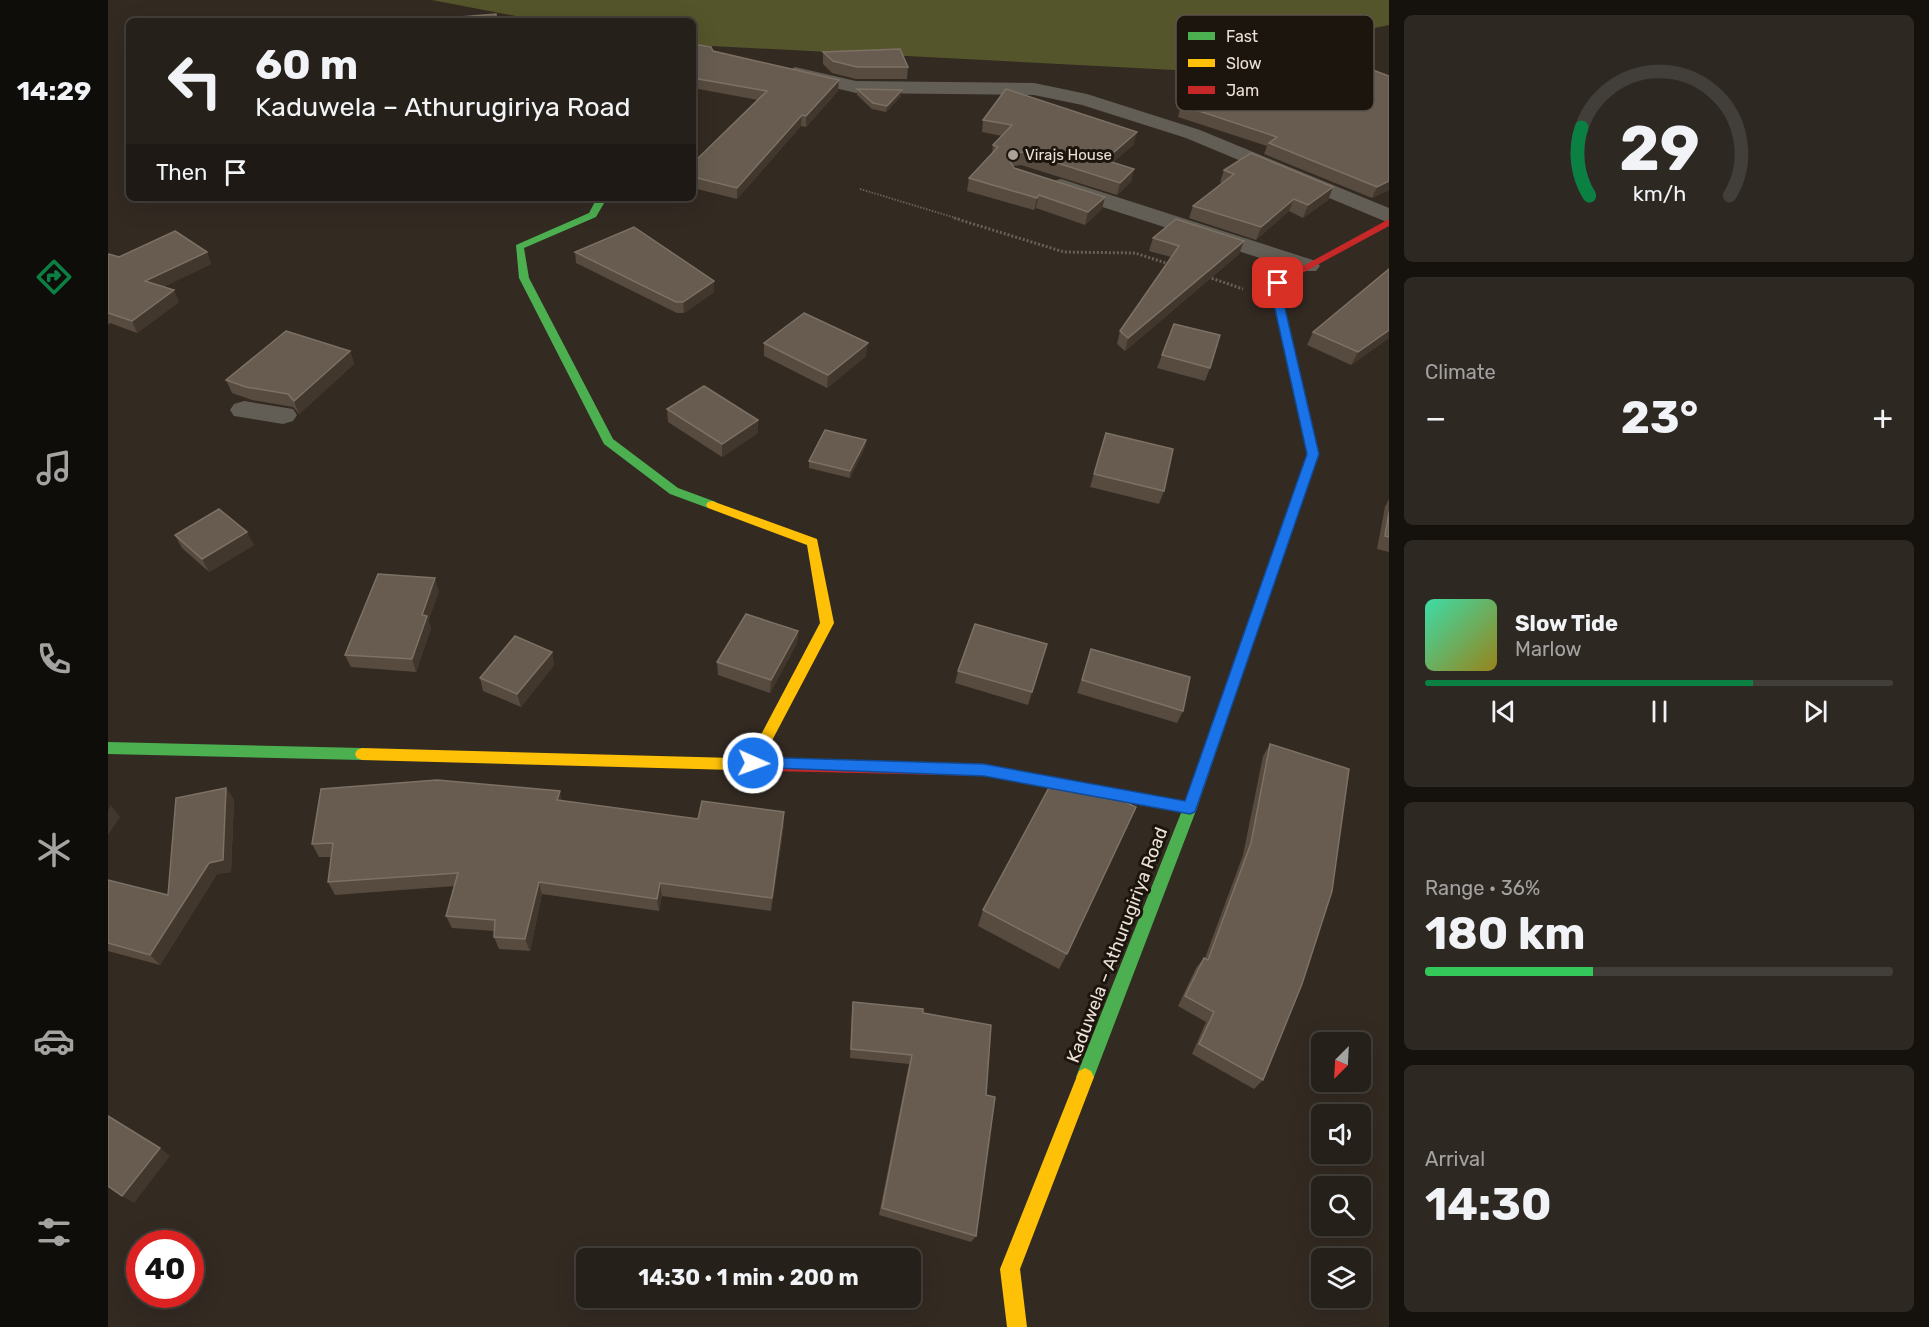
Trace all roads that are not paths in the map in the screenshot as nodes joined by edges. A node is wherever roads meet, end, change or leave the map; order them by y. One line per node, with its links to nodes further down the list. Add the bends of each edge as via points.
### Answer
1 (777, 69): 4 (street, via 856,87 1034,89 1087,100 1193,134)
2 (1042, 180): 6 (street)
3 (600, 201): 10 (street, via 593,214 519,247 524,278 608,441 674,491 813,542 827,623)
4 (1389, 216)
5 (1389, 222): 6 (street)
6 (1308, 266): 11 (street, Kaduwela – Athurugiriya Road, via 1278,283 1278,300 1313,454)
7 (244, 410): 8 (street)
8 (283, 415)
9 (108, 748): 10 (street)
10 (753, 763): 11 (street, via 984,770)
11 (1190, 808): 12 (street, Kaduwela – Athurugiriya Road, via 1010,1269)
12 (1017, 1327)

